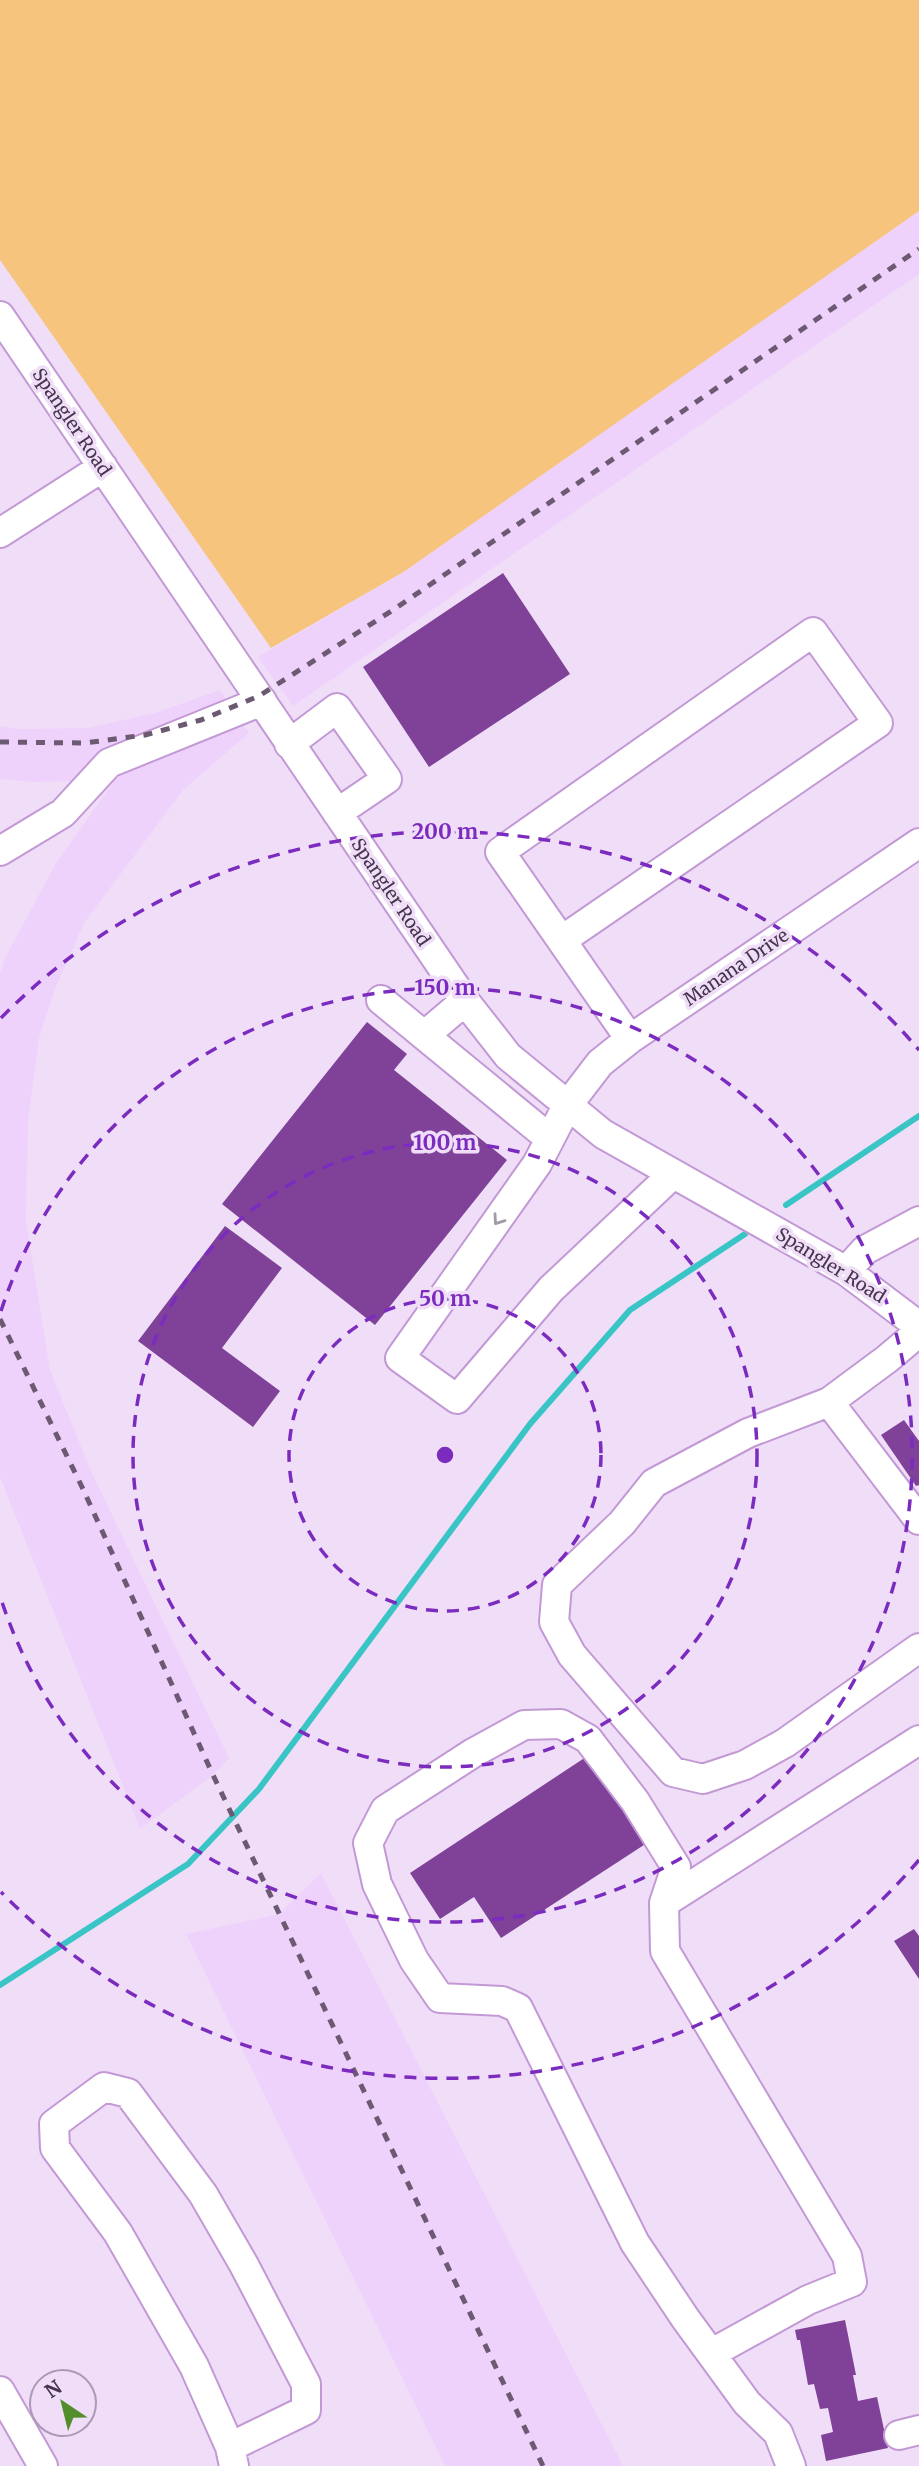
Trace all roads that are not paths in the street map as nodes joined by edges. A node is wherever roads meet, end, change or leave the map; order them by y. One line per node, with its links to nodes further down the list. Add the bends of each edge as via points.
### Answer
1 (0, 316): 2 (street, Spangler Road)
2 (103, 467): 3 (street); 4 (street, Spangler Road)
3 (0, 533)
4 (262, 701): 5 (street, Spangler Road); 8 (street, via 109,763 63,813)
5 (289, 744): 6 (street, Spangler Road); 6 (street, via 337,708 387,779)
6 (337, 813): 11 (street, Spangler Road)
7 (919, 843): 13 (street, Manana Drive)
8 (0, 851)
9 (562, 940): 9 (street, via 500,852 813,632 878,723); 13 (street)
10 (381, 1000): 12 (street)
11 (465, 1001): 12 (street); 14 (street, Spangler Road, via 508,1056)
12 (425, 1035): 15 (street)
13 (630, 1039): 14 (street, Manana Drive, via 600,1063)
14 (567, 1105): 15 (street, Manana Drive); 16 (street, Spangler Road, via 603,1134)
15 (549, 1138): 16 (street, Manana Drive, one-way to 16, via 537,1164 400,1358 457,1399 551,1289)
16 (673, 1174): 18 (street, Spangler Road)
17 (919, 1221): 18 (street, via 865,1250)
18 (846, 1271): 19 (street, Spangler Road)
19 (919, 1326)
20 (919, 1332): 21 (street)
21 (829, 1402): 22 (street); 23 (street, via 748,1433 654,1483 622,1522 557,1585 554,1622 572,1655 673,1772 703,1779 745,1765 785,1743)
22 (919, 1520)
23 (919, 1648)
24 (919, 1740): 25 (street)
25 (664, 1903): 26 (street, via 665,1951 847,2256 852,2282 808,2300); 26 (street, via 676,1867 635,1801 587,1739 561,1724 524,1725 472,1753 385,1810 368,1843 377,1884 414,1960 440,1998 502,2001 518,2008 635,2244)
26 (712, 2353): 30 (street, via 747,2403 778,2433)
27 (0, 2391): 29 (street)
28 (232, 2457): 28 (street, via 194,2366 118,2233 55,2148 54,2124 104,2087 128,2092 203,2194 306,2384 306,2410)
29 (43, 2466)
30 (791, 2466)

